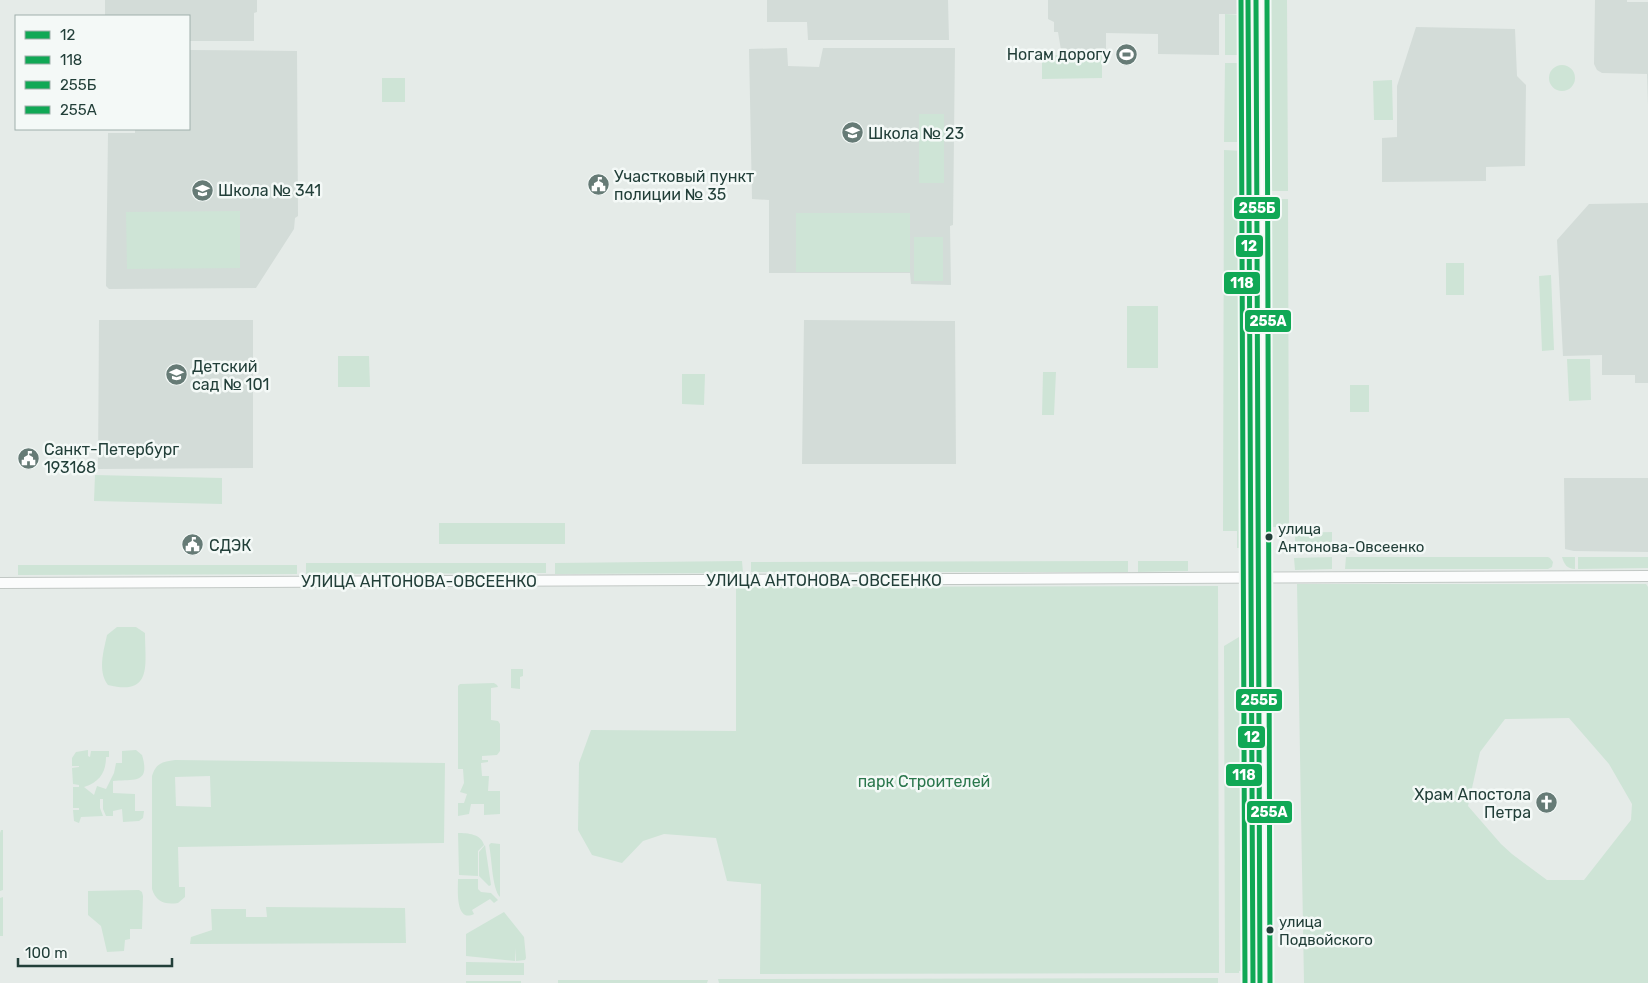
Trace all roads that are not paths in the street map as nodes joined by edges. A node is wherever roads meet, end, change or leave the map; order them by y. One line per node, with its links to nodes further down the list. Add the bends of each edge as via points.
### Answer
1 (1248, 0): 4 (street)
2 (1259, 0): 4 (street)
3 (1648, 576): 4 (street, УЛИЦА АНТОНОВА-ОВСЕЕНКО)
4 (1256, 578): 5 (street, УЛИЦА АНТОНОВА-ОВСЕЕНКО); 6 (street); 7 (street)
5 (0, 583)
6 (1253, 983)
7 (1263, 983)

